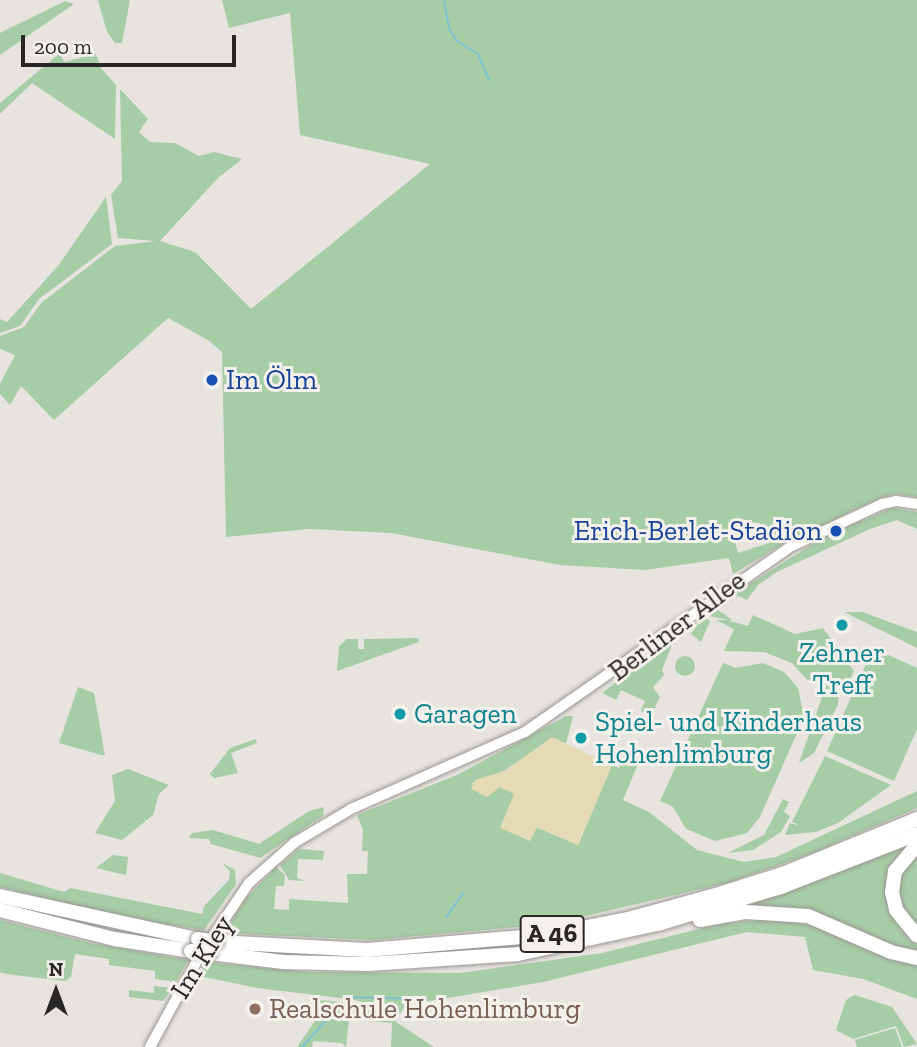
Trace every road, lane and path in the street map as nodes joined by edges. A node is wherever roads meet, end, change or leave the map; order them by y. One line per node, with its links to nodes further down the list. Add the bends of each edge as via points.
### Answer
1 (917, 504): 5 (street, Berliner Allee, via 896,500 882,504 792,546 737,580 591,690 525,732 329,820)
2 (917, 820): 11 (highway, A 46, via 785,873 716,895 546,935 367,950)
3 (917, 834): 8 (highway, A 46, via 781,887)
4 (917, 845): 9 (highway, via 895,871 892,892 896,910)
5 (261, 870): 13 (street, Im Kley, via 199,957)
6 (0, 897): 10 (highway, A 46)
7 (0, 910): 10 (highway, A 46, via 115,939)
8 (661, 923): 11 (highway, A 46, via 517,954 442,961 284,962); 12 (highway, via 683,925 746,912 788,912 829,922 891,952)
9 (917, 936)
10 (195, 945): 11 (highway, A 46, bridge)
11 (214, 947)
12 (917, 958)
13 (149, 1047)

